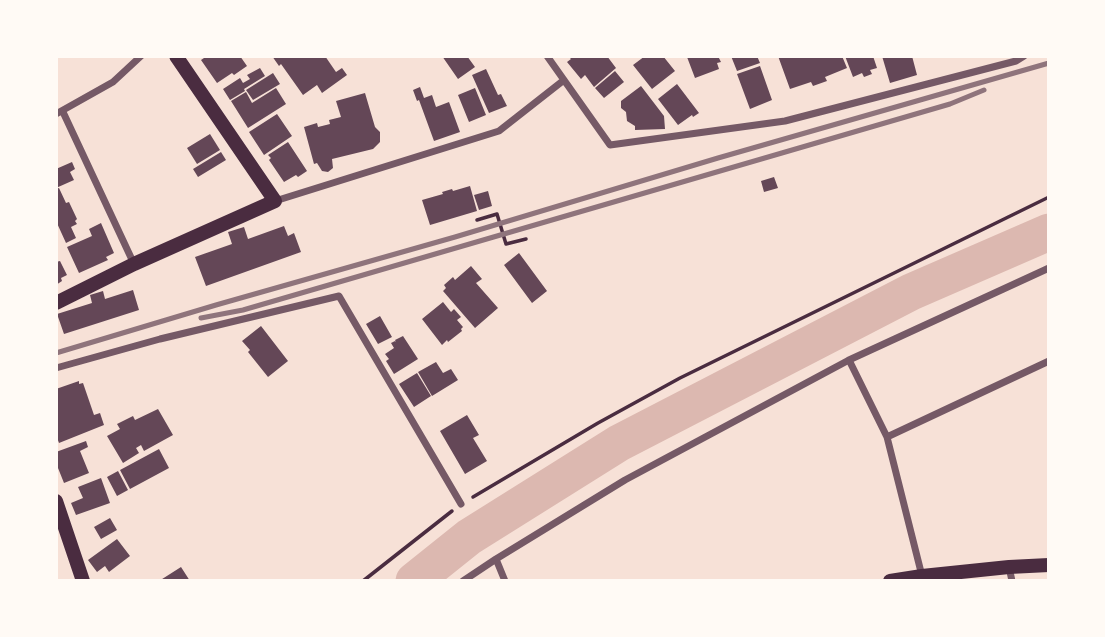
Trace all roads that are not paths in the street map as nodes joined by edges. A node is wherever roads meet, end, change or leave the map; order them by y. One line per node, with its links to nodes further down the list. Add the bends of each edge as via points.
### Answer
1 (141, 56): 6 (street, via 113,82)
2 (176, 56): 7 (main road)
3 (1024, 56): 5 (street, via 785,121 610,145)
4 (548, 57): 5 (street)
5 (564, 80): 7 (street, via 499,131)
6 (59, 113): 8 (street)
7 (275, 201): 8 (main road)
8 (134, 264): 10 (main road)
9 (1049, 268): 11 (street)
10 (56, 303)
11 (849, 360): 14 (street); 17 (street, via 625,480)
12 (1049, 361): 14 (street)
13 (56, 368): 16 (street, via 339,296)
14 (887, 437): 20 (street)
15 (56, 501): 21 (main road)
16 (461, 504)
17 (496, 558): 22 (street); 23 (street)
18 (1049, 565): 19 (main road)
19 (1011, 574): 20 (main road)
20 (922, 576): 24 (main road)
21 (83, 581)
22 (463, 581)
23 (505, 581)
24 (890, 581)

